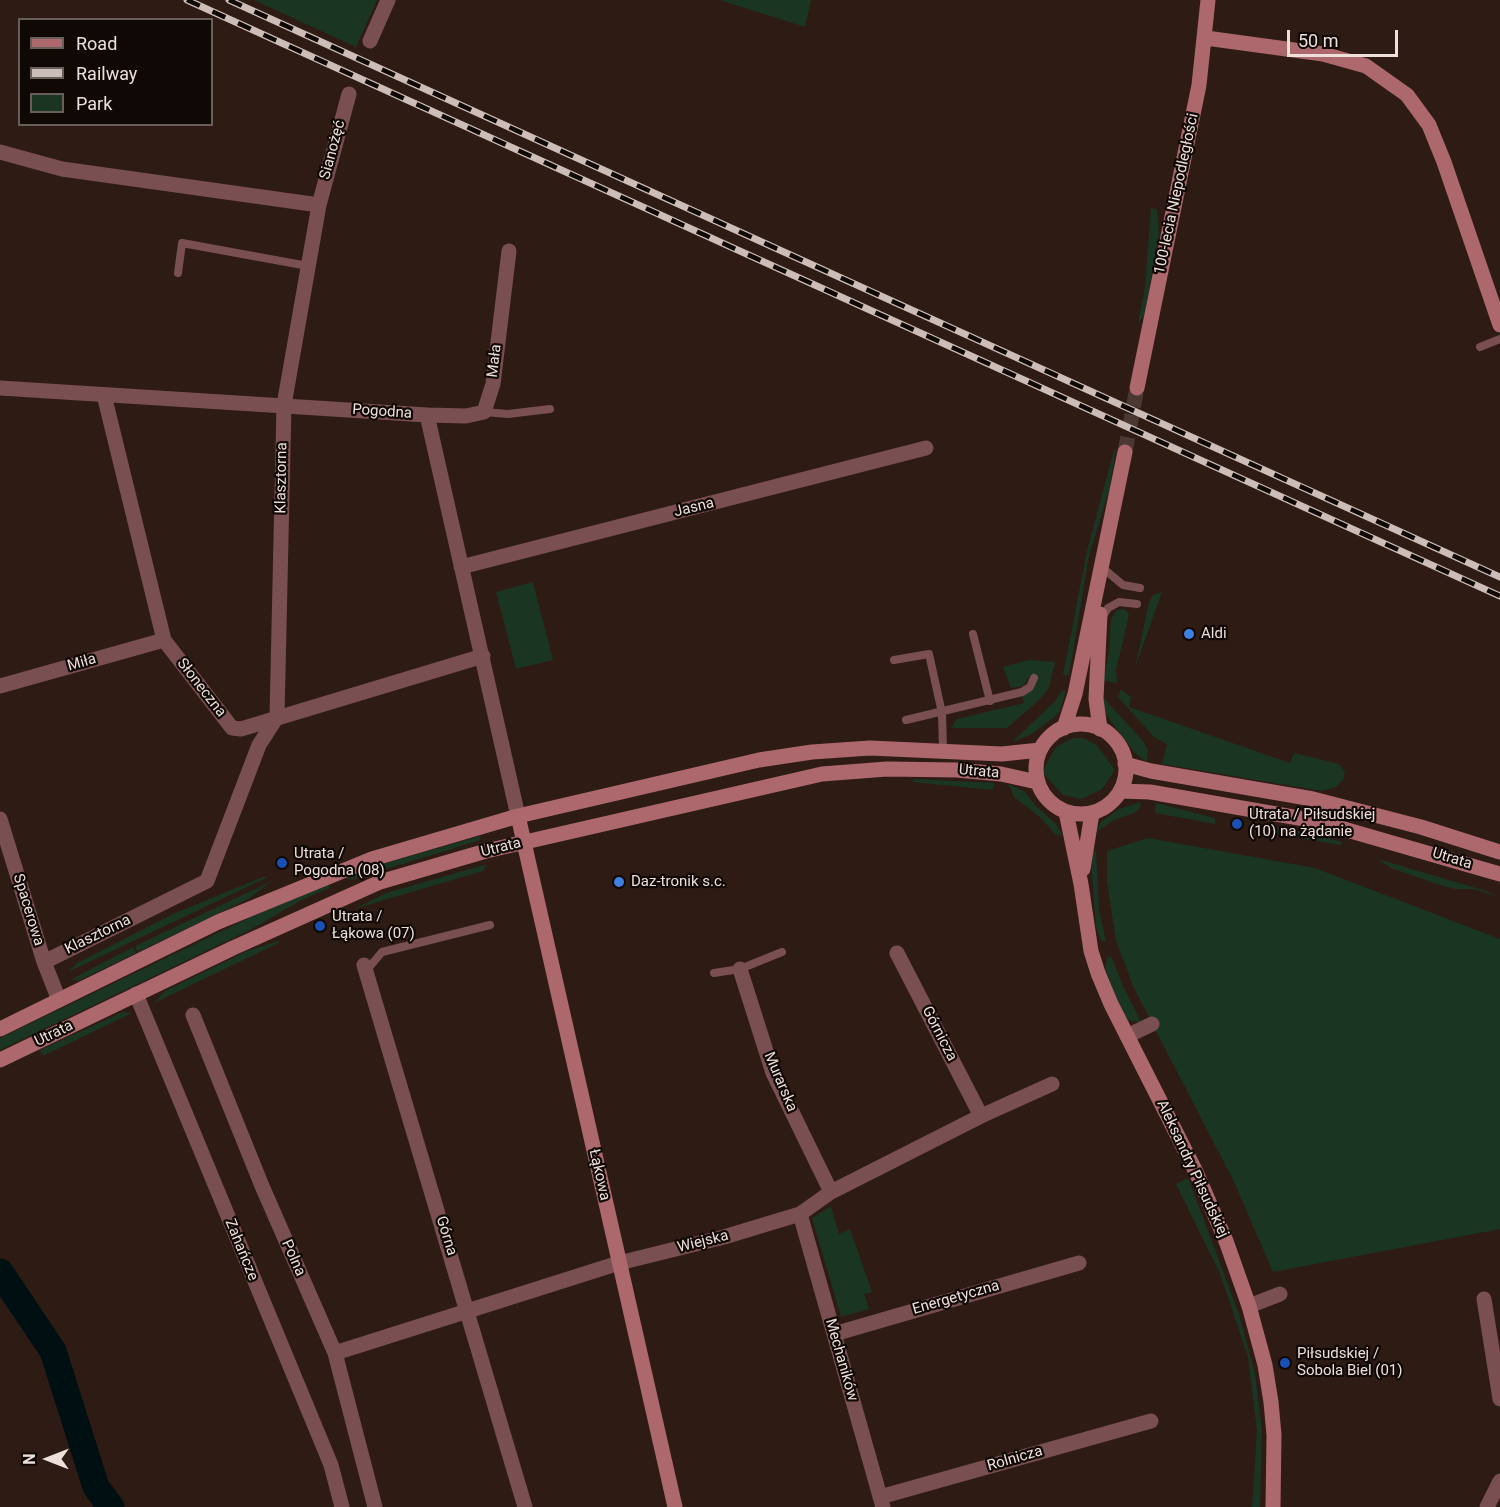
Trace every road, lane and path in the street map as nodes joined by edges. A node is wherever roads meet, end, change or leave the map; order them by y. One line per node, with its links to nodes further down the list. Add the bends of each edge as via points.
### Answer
1 (388, 0): 4 (street)
2 (1208, 0): 3 (main road, 100-lecia Niepodległości)
3 (1206, 38): 11 (main road, via 1323,54 1366,66 1407,95 1429,125 1444,162); 15 (main road, 100-lecia Niepodległości)
4 (370, 41)
5 (349, 94): 7 (street, Sianożęć)
6 (0, 152): 7 (street, via 62,170)
7 (319, 205): 9 (street, Klasztorna)
8 (509, 250): 19 (street, Mała, via 492,384)
9 (308, 266): 10 (lane, via 182,243); 17 (street, Klasztorna)
10 (178, 273)
11 (1500, 325)
12 (1500, 339): 13 (lane)
13 (1480, 346)
14 (0, 388): 16 (street, Pogodna)
15 (1137, 388)
16 (104, 395): 17 (street, Pogodna); 30 (street, Słoneczna)
17 (284, 405): 20 (street, Pogodna); 37 (street, Klasztorna)
18 (550, 409): 19 (lane, via 508,414)
19 (484, 412): 20 (street, via 466,416)
20 (427, 415): 24 (street, Pogodna)
21 (926, 448): 24 (street, Jasna)
22 (1125, 452): 23 (main road)
23 (1106, 548): 25 (main road); 39 (main road)
24 (461, 567): 31 (street, Pogodna)
25 (1104, 569): 26 (lane, via 1123,585); 28 (main road)
26 (1140, 588)
27 (1137, 604): 28 (lane, via 1119,602 1108,608)
28 (1099, 623): 40 (main road, via 1095,699)
29 (973, 634): 35 (lane)
30 (164, 640): 34 (street, Miła); 37 (street, Słoneczna, via 232,728 241,729)
31 (483, 656): 37 (street, Słoneczna); 48 (street, Pogodna)
32 (894, 660): 36 (lane, via 929,654)
33 (1034, 678): 35 (lane, via 1027,689)
34 (0, 686)
35 (990, 701): 36 (lane)
36 (942, 713): 38 (lane); 41 (lane)
37 (277, 717): 57 (street, Klasztorna, via 259,745 207,881)
38 (906, 720)
39 (1064, 728): 40 (main road, via 1080,724); 42 (main road, via 1047,739)
40 (1100, 729): 43 (main road, via 1116,741)
41 (943, 750): 42 (main road, Utrata, via 1002,754); 48 (main road, Utrata, via 870,748 788,755)
42 (1040, 750): 44 (main road, via 1036,760)
43 (1125, 764): 45 (main road); 51 (main road, Utrata, via 1313,799)
44 (1037, 782): 46 (main road, via 1043,795); 50 (main road, Utrata, via 957,770 887,769 822,774)
45 (1120, 791): 47 (main road, via 1104,808); 52 (main road, Utrata, via 1150,792 1316,821)
46 (1066, 812): 47 (main road); 53 (main road, Aleksandry Piłsudskiej)
47 (1092, 813): 53 (main road, Aleksandry Piłsudskiej)
48 (518, 816): 50 (main road, Łąkowa); 62 (main road, Utrata, via 372,859 218,922)
49 (0, 819): 57 (street, Spacerowa)
50 (524, 842): 61 (main road, Utrata, via 380,882); 72 (main road, Łąkowa)
51 (1500, 852)
52 (1500, 874)
53 (1082, 884): 66 (main road, Aleksandry Piłsudskiej, via 1091,951)
54 (490, 925): 58 (lane, via 382,952)
55 (782, 952): 59 (lane)
56 (897, 953): 69 (street, Górnicza)
57 (44, 962): 62 (street, Spacerowa)
58 (365, 968): 77 (street, Górna)
59 (740, 969): 60 (lane); 70 (street, Murarska, via 773,1073)
60 (714, 973)
61 (136, 994): 67 (main road, Utrata); 84 (street, Zahańcze, via 331,1465)
62 (59, 1000): 65 (main road, Utrata)
63 (193, 1015): 79 (street, Polna)
64 (1152, 1024): 66 (street)
65 (0, 1029)
66 (1127, 1036): 76 (main road, Aleksandry Piłsudskiej, via 1196,1172)
67 (0, 1060)
68 (1052, 1084): 69 (street, Wiejska)
69 (981, 1116): 70 (street, Wiejska)
70 (831, 1192): 71 (street, Wiejska)
71 (800, 1214): 72 (street, Wiejska); 78 (street, Mechaników)
72 (619, 1263): 77 (street, Wiejska); 87 (main road, Łąkowa)
73 (1079, 1263): 78 (street, Energetyczna)
74 (1280, 1294): 76 (street)
75 (1484, 1299): 80 (street)
76 (1250, 1306): 88 (main road, Aleksandry Piłsudskiej, via 1271,1402)
77 (468, 1310): 79 (street, Wiejska); 86 (street, Górna)
78 (834, 1334): 83 (street, Mechaników)
79 (335, 1353): 85 (street, Polna)
80 (1500, 1399)
81 (1150, 1421): 83 (street, Rolnicza)
82 (1500, 1481): 89 (street)
83 (881, 1502)
84 (342, 1507)
85 (375, 1507)
86 (525, 1507)
87 (675, 1507)
88 (1273, 1507)
89 (1487, 1507)

